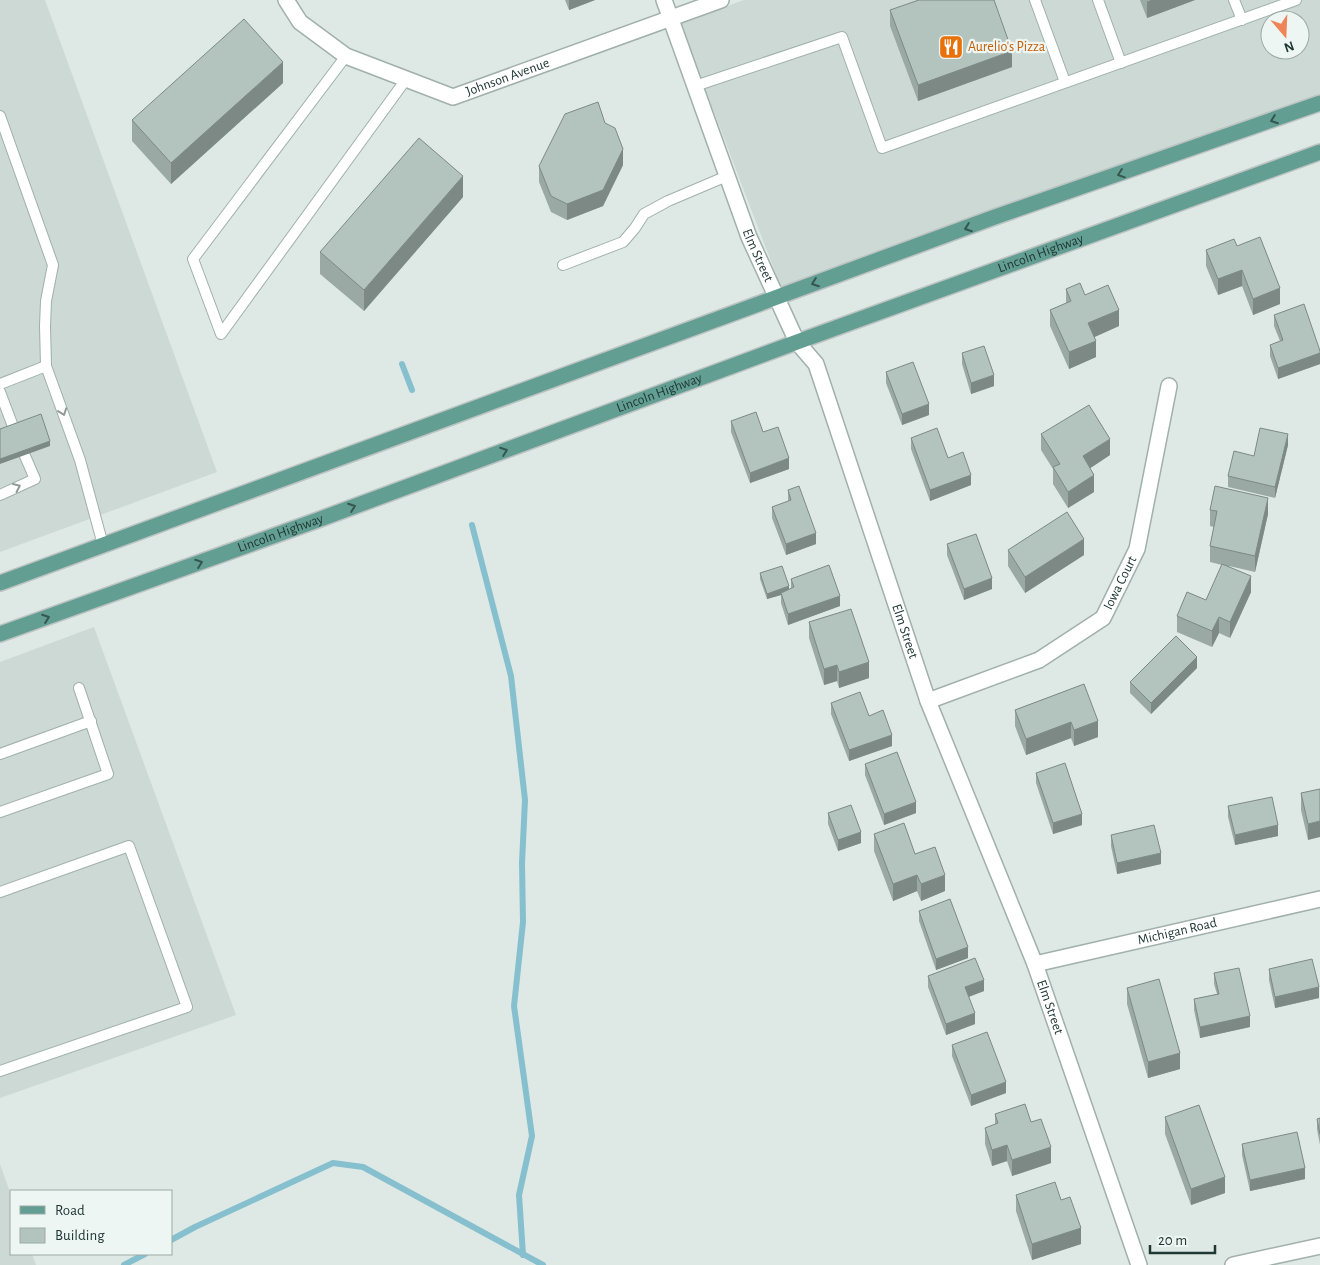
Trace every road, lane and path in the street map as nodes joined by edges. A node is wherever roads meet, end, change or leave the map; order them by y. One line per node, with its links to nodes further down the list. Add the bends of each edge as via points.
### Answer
1 (286, 0): 10 (street, Johnson Avenue, via 300,22)
2 (664, 0): 8 (street, Elm Street)
3 (721, 0): 8 (street, Johnson Avenue)
4 (1035, 0): 13 (lane)
5 (1098, 0): 11 (lane)
6 (1234, 0): 9 (lane)
7 (1296, 0): 9 (lane)
8 (671, 18): 12 (street, Johnson Avenue, via 453,97); 14 (street, Elm Street)
9 (1242, 20): 11 (lane)
10 (346, 56): 12 (street, Johnson Avenue); 12 (lane, via 192,259 221,334)
11 (1121, 63): 13 (lane)
12 (407, 78)
13 (1064, 82): 14 (lane, via 882,148 842,36)
14 (695, 86): 18 (street, Elm Street)
15 (1320, 103): 20 (main road, one-way to 20)
16 (0, 116): 22 (lane, via 53,265 46,301)
17 (1320, 152): 21 (main road, Lincoln Highway)
18 (727, 176): 19 (lane, via 668,200 644,214 622,242); 20 (street, Elm Street)
19 (563, 265)
20 (776, 298): 21 (street, Elm Street); 29 (main road)
21 (796, 342): 31 (main road, Lincoln Highway, one-way to 21, via 324,518); 33 (street, Elm Street, via 816,364)
22 (46, 366): 23 (lane); 29 (lane, one-way to 29, via 80,460)
23 (0, 384)
24 (1169, 386): 33 (street, Iowa Court, via 1137,549 1102,618 1039,660)
25 (0, 392): 26 (lane)
26 (14, 429)
27 (24, 456): 28 (lane, one-way to 27, via 35,479)
28 (0, 494)
29 (103, 545): 30 (main road)
30 (0, 583)
31 (0, 634)
32 (79, 688): 34 (lane)
33 (928, 701): 39 (street, Elm Street)
34 (91, 721): 35 (lane); 36 (lane, via 108,774)
35 (0, 754)
36 (0, 812)
37 (0, 892): 40 (lane, via 129,846 187,1006)
38 (1320, 899): 39 (street, Michigan Road)
39 (1035, 964): 42 (street, Elm Street)
40 (0, 1071)
41 (1320, 1246): 43 (street)
42 (1139, 1265)
43 (1233, 1265)

